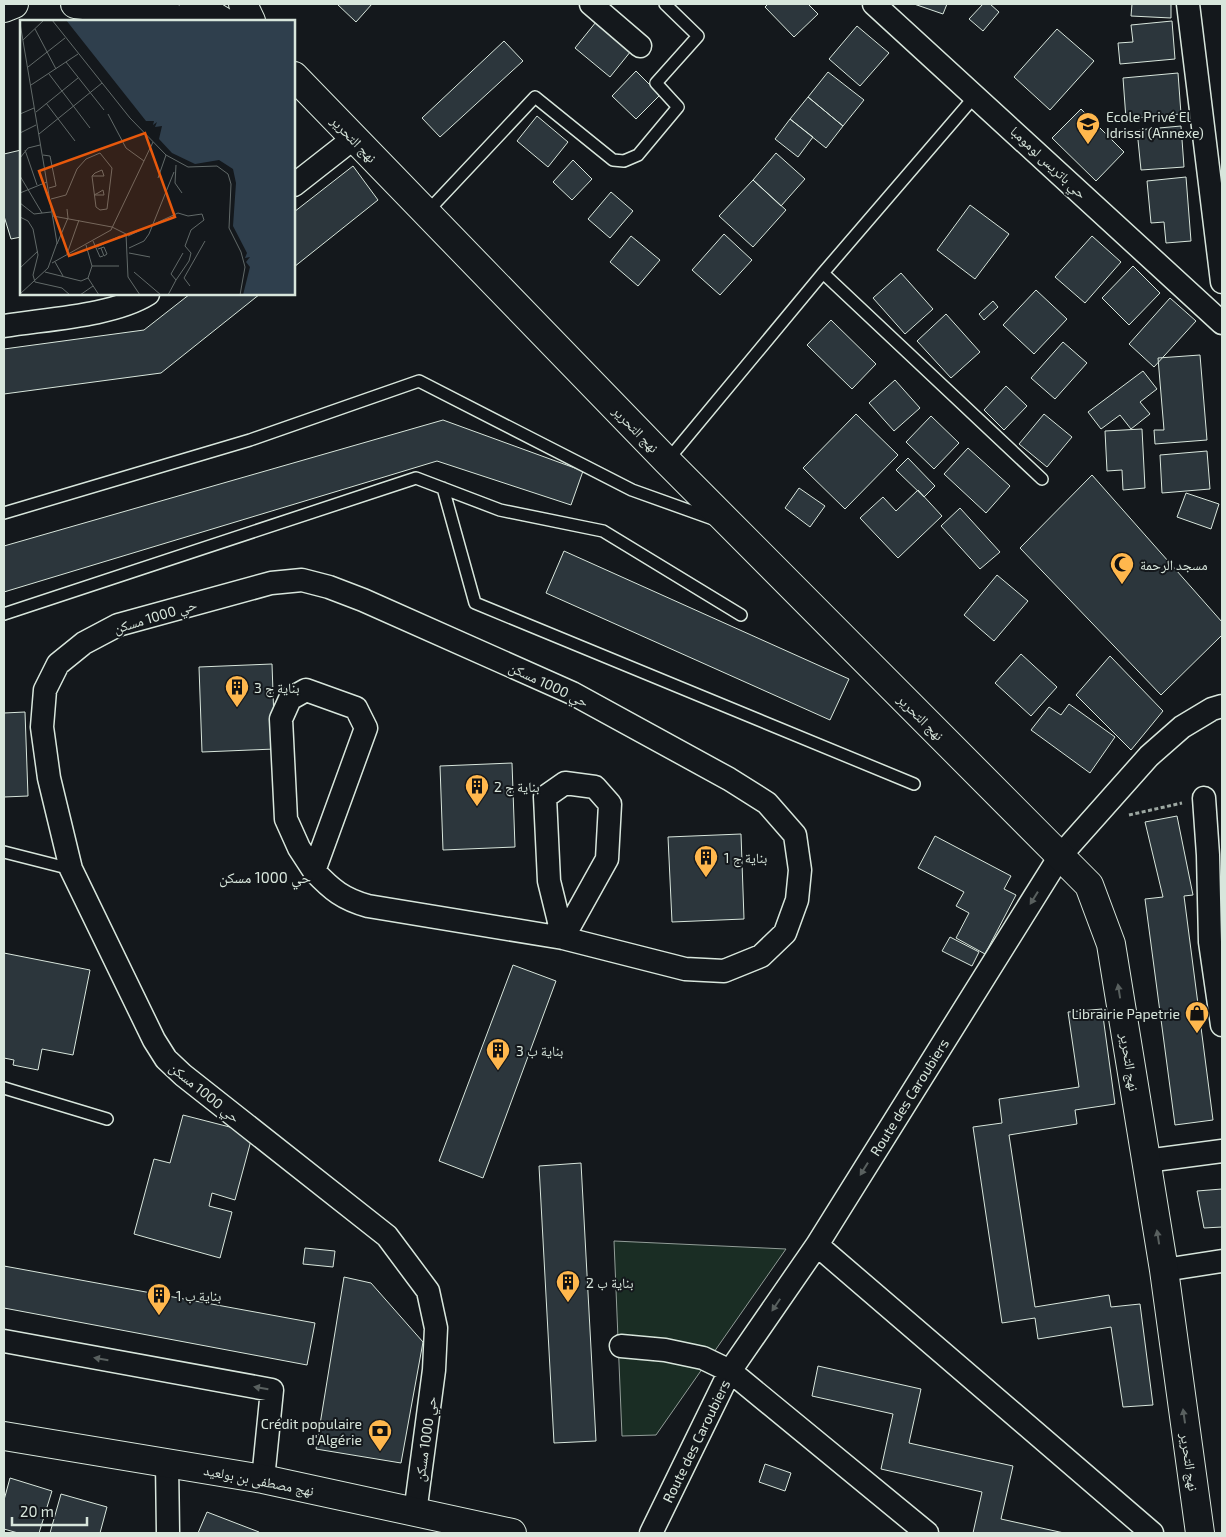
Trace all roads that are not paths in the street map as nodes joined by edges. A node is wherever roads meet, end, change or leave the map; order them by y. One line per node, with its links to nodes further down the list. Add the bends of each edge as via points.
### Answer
1 (14, 4): 10 (street)
2 (75, 4): 11 (street)
3 (194, 4): 12 (street)
4 (243, 4): 13 (street)
5 (255, 4): 14 (street)
6 (591, 4): 15 (street)
7 (665, 4): 20 (lane, via 698,36 656,83 678,107 638,154 624,161 612,160 535,97)
8 (874, 4): 17 (street, حي باتريس لومومبا)
9 (1188, 4): 22 (street)
10 (4, 8)
11 (182, 20)
12 (220, 20)
13 (251, 20)
14 (252, 20)
15 (640, 46)
16 (295, 77): 18 (street, نهج التحرير)
17 (976, 95): 21 (lane); 24 (street, حي باتريس لومومبا)
18 (354, 138): 19 (street); 20 (street, نهج التحرير)
19 (295, 184)
20 (426, 213): 26 (street, نهج التحرير)
21 (823, 273): 26 (lane); 27 (lane)
22 (1222, 282)
23 (146, 295): 25 (street, via 108,310)
24 (1222, 322)
25 (4, 326)
26 (667, 461): 30 (street, نهج التحرير)
27 (1042, 479)
28 (443, 488): 31 (lane, via 416,478); 32 (lane, via 500,510 603,530); 34 (lane, via 475,604)
29 (4, 513): 30 (lane, via 250,440 419,381 632,490)
30 (729, 524): 37 (street, نهج التحرير)
31 (4, 614)
32 (741, 615)
33 (1222, 706): 37 (street, Route des Caroubiers, via 1182,727 1148,756)
34 (914, 784)
35 (1204, 798): 41 (street, via 1210,942)
36 (4, 852): 38 (lane)
37 (1060, 856): 45 (street, نهج التحرير, one-way to 37, via 1111,944 1089,884); 46 (street, Route des Caroubiers, one-way to 46)
38 (71, 869): 40 (street, حي 1000 مسكن, via 49,778 42,727 46,690 58,664 84,643 118,625 271,583 302,580 363,600 572,693 768,803 795,835 800,870 797,900 785,933 761,956 724,971 685,969); 55 (street, حي 1000 مسكن, via 166,1059 388,1236 428,1291 436,1328 434,1370)
39 (314, 871): 39 (street, حي 1000 مسكن, via 366,728 356,708 306,690 290,699 281,719 286,819); 40 (street, حي 1000 مسكن, via 334,892 352,902)
40 (563, 938): 40 (street, via 607,859 610,804 595,787 565,783 545,797 549,881)
41 (1222, 1025)
42 (4, 1088): 43 (lane)
43 (107, 1119)
44 (1222, 1151): 45 (street)
45 (1146, 1161): 48 (street, نهج التحرير, one-way to 45)
46 (817, 1245): 51 (street, Route des Caroubiers, one-way to 51); 60 (street)
47 (1222, 1261): 48 (street)
48 (1164, 1270): 61 (street, نهج التحرير, one-way to 48)
49 (4, 1341): 54 (street, one-way to 49, via 272,1390)
50 (621, 1346): 51 (street, via 703,1358)
51 (730, 1371): 58 (street, Route des Caroubiers); 59 (street)
52 (4, 1436): 53 (street, نهج مصطفى بن بولعيد)
53 (167, 1462): 54 (street, نهج مصطفى بن بولعيد); 56 (street)
54 (263, 1479): 55 (street, نهج مصطفى بن بولعيد)
55 (416, 1513): 57 (street, نهج مصطفى بن بولعيد)
56 (168, 1533)
57 (512, 1533)
58 (651, 1533)
59 (927, 1533)
60 (1152, 1533)
61 (1200, 1533)

